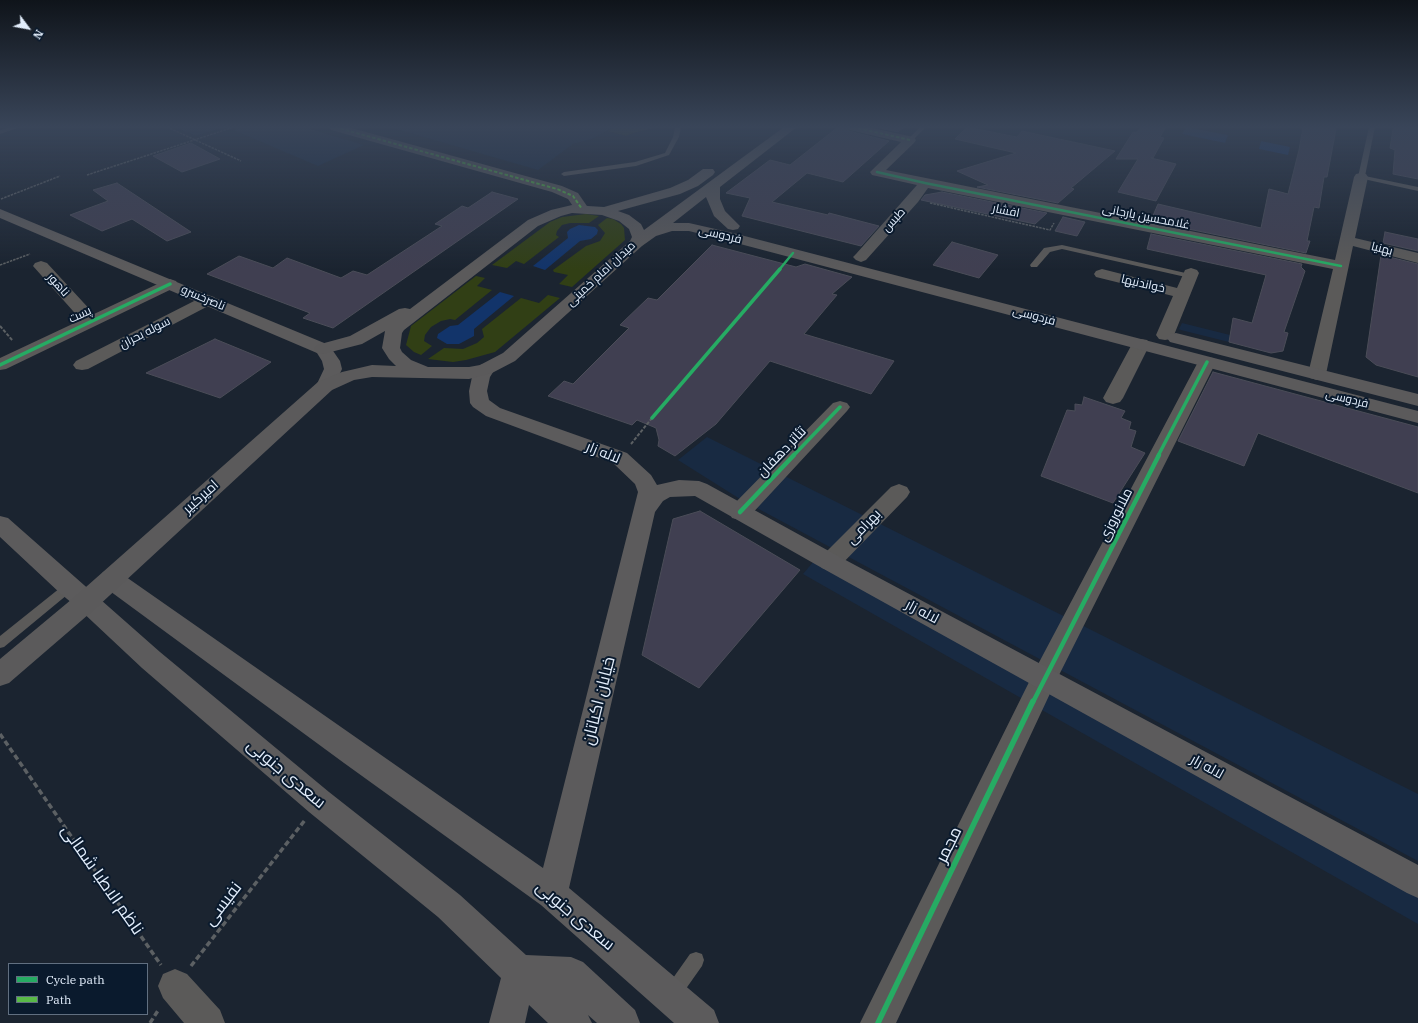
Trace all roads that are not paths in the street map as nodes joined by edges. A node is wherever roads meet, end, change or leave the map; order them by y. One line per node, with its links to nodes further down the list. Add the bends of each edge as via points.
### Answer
1 (506, 175): 9 (street, via 573,196)
2 (705, 175): 10 (main road, via 675,191)
3 (728, 175): 7 (main road)
4 (889, 175): 6 (street, غلامحسین یارجانی)
5 (1360, 177): 8 (lane); 15 (street)
6 (925, 183): 17 (street, طبس); 20 (street, غلامحسین یارجانی)
7 (713, 186): 12 (main road, فردوسی, via 713,199 719,213); 14 (main road)
8 (1418, 189)
9 (582, 209): 10 (main road, میدان امام خمینی); 26 (main road, میدان امام خمینی, via 556,212 533,222)
10 (604, 211): 14 (main road, میدان امام خمینی, via 624,218 636,227 638,237)
11 (0, 213): 23 (main road, ناصرخسرو)
12 (734, 226): 13 (main road, via 698,218 690,223); 17 (main road, فردوسی)
13 (689, 227): 14 (main road, فردوسی, via 671,227); 17 (main road, فردوسی)
14 (643, 238): 34 (main road, میدان امام خمینی, via 520,348)
15 (1346, 240): 16 (street, بهنیا); 20 (street)
16 (1418, 258)
17 (856, 262): 28 (main road, فردوسی); 29 (main road, فردوسی)
18 (1034, 265): 22 (lane, via 1047,250 1062,247)
19 (41, 266): 27 (street, ناهور)
20 (1341, 266): 36 (street)
21 (1102, 274): 24 (street, خواندنیها)
22 (1191, 275): 24 (street, خواندنیها)
23 (170, 284): 25 (main road, ناصرخسرو); 27 (street, پست)
24 (1183, 294): 28 (street, خواندنیها)
25 (208, 300): 30 (main road, ناصرخسرو); 33 (street, سوله بحران)
26 (428, 302): 30 (main road, via 356,340); 35 (main road, میدان امام خمینی, via 393,332 391,348 405,364)
27 (91, 322): 32 (street, پست)
28 (1165, 335): 36 (main road, فردوسی)
29 (1141, 344): 31 (main road, فردوسی); 38 (street)
30 (323, 349): 37 (main road, via 333,369)
31 (1207, 362): 36 (main road, فردوسی); 51 (street, ملانوروزی)
32 (0, 365)
33 (82, 365)
34 (486, 369): 35 (main road, میدان امام خمینی, via 469,373); 43 (main road, لاله زار, via 478,391 480,403 493,412 620,458 644,480 649,492)
35 (425, 373): 37 (main road, امیرکبیر, via 372,371 349,376)
36 (1316, 382): 39 (main road, فردوسی); 41 (main road, فردوسی)
37 (324, 386): 47 (main road, امیرکبیر)
38 (1113, 398)
39 (1418, 400)
40 (840, 407): 44 (street, تئاتر دهقان)
41 (1418, 417)
42 (899, 492): 46 (street, بهرامی)
43 (646, 508): 44 (main road, لاله زار, via 655,496 666,490 680,488 699,489); 53 (main road, خیابان اکباتان)
44 (740, 512): 46 (main road, لاله زار)
45 (0, 524): 48 (main road, سعدی جنوبی)
46 (830, 562): 51 (main road, لاله زار)
47 (111, 579): 48 (main road, امیرکبیر); 53 (main road, سعدی جنوبی)
48 (78, 594): 49 (lane); 50 (main road, امیرکبیر); 56 (main road, سعدی جنوبی, via 151,660 319,802 449,906)
49 (0, 643)
50 (0, 675)
51 (1044, 678): 52 (main road, لاله زار); 62 (street, مجمر)
52 (1418, 882)
53 (552, 894): 57 (main road, سعدی جنوبی)
54 (696, 960): 57 (lane)
55 (175, 986): 58 (street)
56 (517, 997): 59 (main road, سعدی جنوبی); 60 (main road, via 571,974)
57 (670, 998): 61 (main road, سعدی جنوبی)
58 (207, 1023)
59 (574, 1023)
60 (622, 1023)
61 (700, 1023)
62 (878, 1023)

